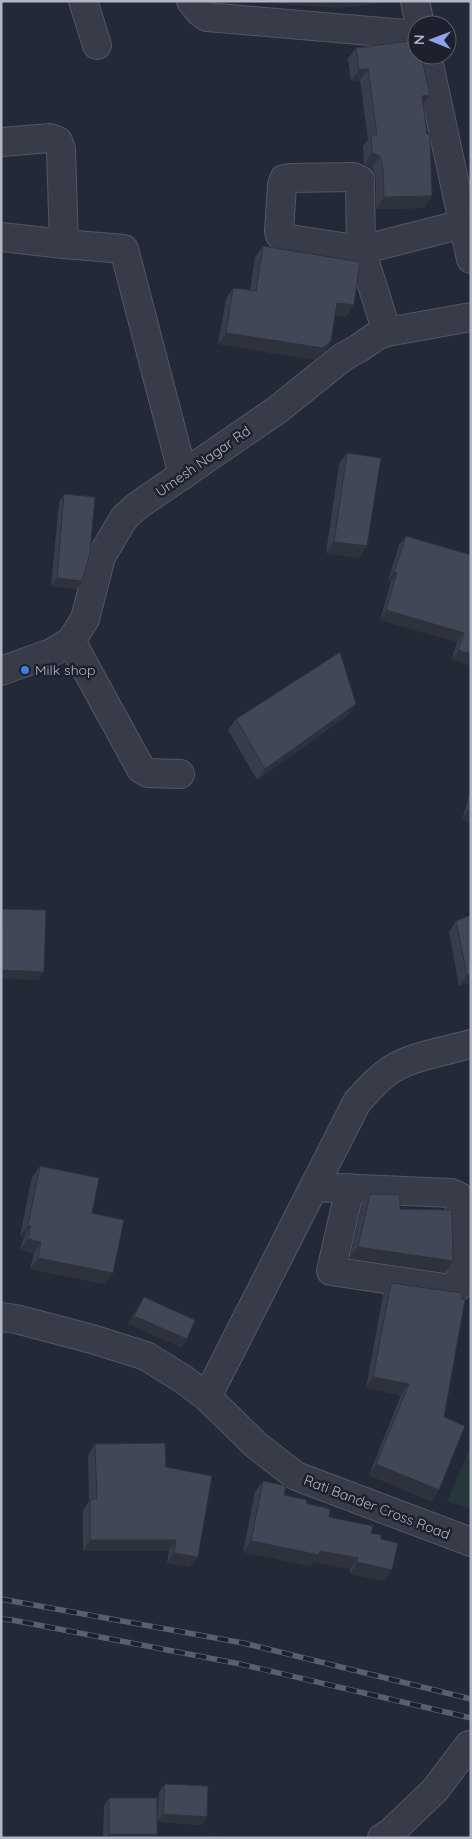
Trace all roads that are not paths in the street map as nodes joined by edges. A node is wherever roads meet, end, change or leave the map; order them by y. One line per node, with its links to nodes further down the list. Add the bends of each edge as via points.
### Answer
1 (83, 1): 6 (street)
2 (191, 1): 5 (street, via 207,17)
3 (415, 1): 4 (street)
4 (418, 15)
5 (407, 34)
6 (97, 45)
7 (429, 65): 9 (street)
8 (1, 142): 11 (street, via 50,138 58,141 62,149)
9 (463, 224): 12 (street); 14 (street, via 361,250)
10 (1, 237): 11 (street)
11 (64, 244): 15 (street, via 124,249)
12 (471, 259)
13 (471, 317): 14 (street, Umesh Nagar Rd)
14 (387, 332): 15 (street, Umesh Nagar Rd, via 343,357 277,410)
15 (184, 475): 16 (street, Umesh Nagar Rd, via 136,506 124,518 101,556 85,620)
16 (71, 642): 17 (street, Umesh Nagar Rd, via 51,653); 18 (street, via 141,769 148,773)
17 (1, 671)
18 (180, 774)
19 (471, 1044): 20 (street, via 410,1060 373,1083 357,1102)
20 (314, 1187): 21 (street); 23 (street)
21 (350, 1188): 21 (street, via 458,1196 461,1283 458,1287 452,1289 331,1271)
22 (1, 1317): 23 (street, Rati Bander Cross Road, via 146,1356)
23 (207, 1397): 24 (street, Rati Bander Cross Road, via 256,1445 296,1476)
24 (471, 1542)
25 (469, 1745): 26 (street, via 435,1790)
26 (382, 1838)

